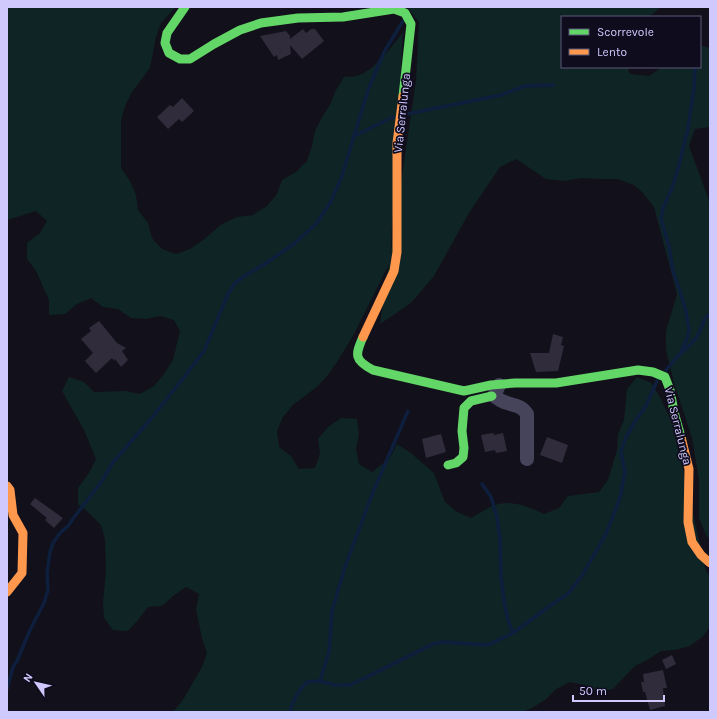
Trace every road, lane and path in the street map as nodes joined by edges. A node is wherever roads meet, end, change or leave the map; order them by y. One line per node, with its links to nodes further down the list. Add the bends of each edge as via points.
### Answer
1 (185, 7): 2 (street, Via Serralunga, via 166,33 165,43 169,53 180,59 190,59 240,30 261,23 298,18 343,17 394,9 405,13 411,24 397,143 397,252 394,271 365,332 358,349 358,358 363,365 373,370 464,391 490,385)
2 (497, 390): 3 (street, via 500,400 524,409 527,414); 4 (street, Via Serralunga, via 471,401 464,408 463,457); 6 (street, Via Serralunga, via 515,383 556,383 638,370 664,377 670,390 689,469 688,522 692,542)
3 (527, 459)
4 (448, 465)
5 (7, 486): 7 (street, via 10,490 13,515 23,533 22,573)
6 (710, 563)
7 (7, 592)

